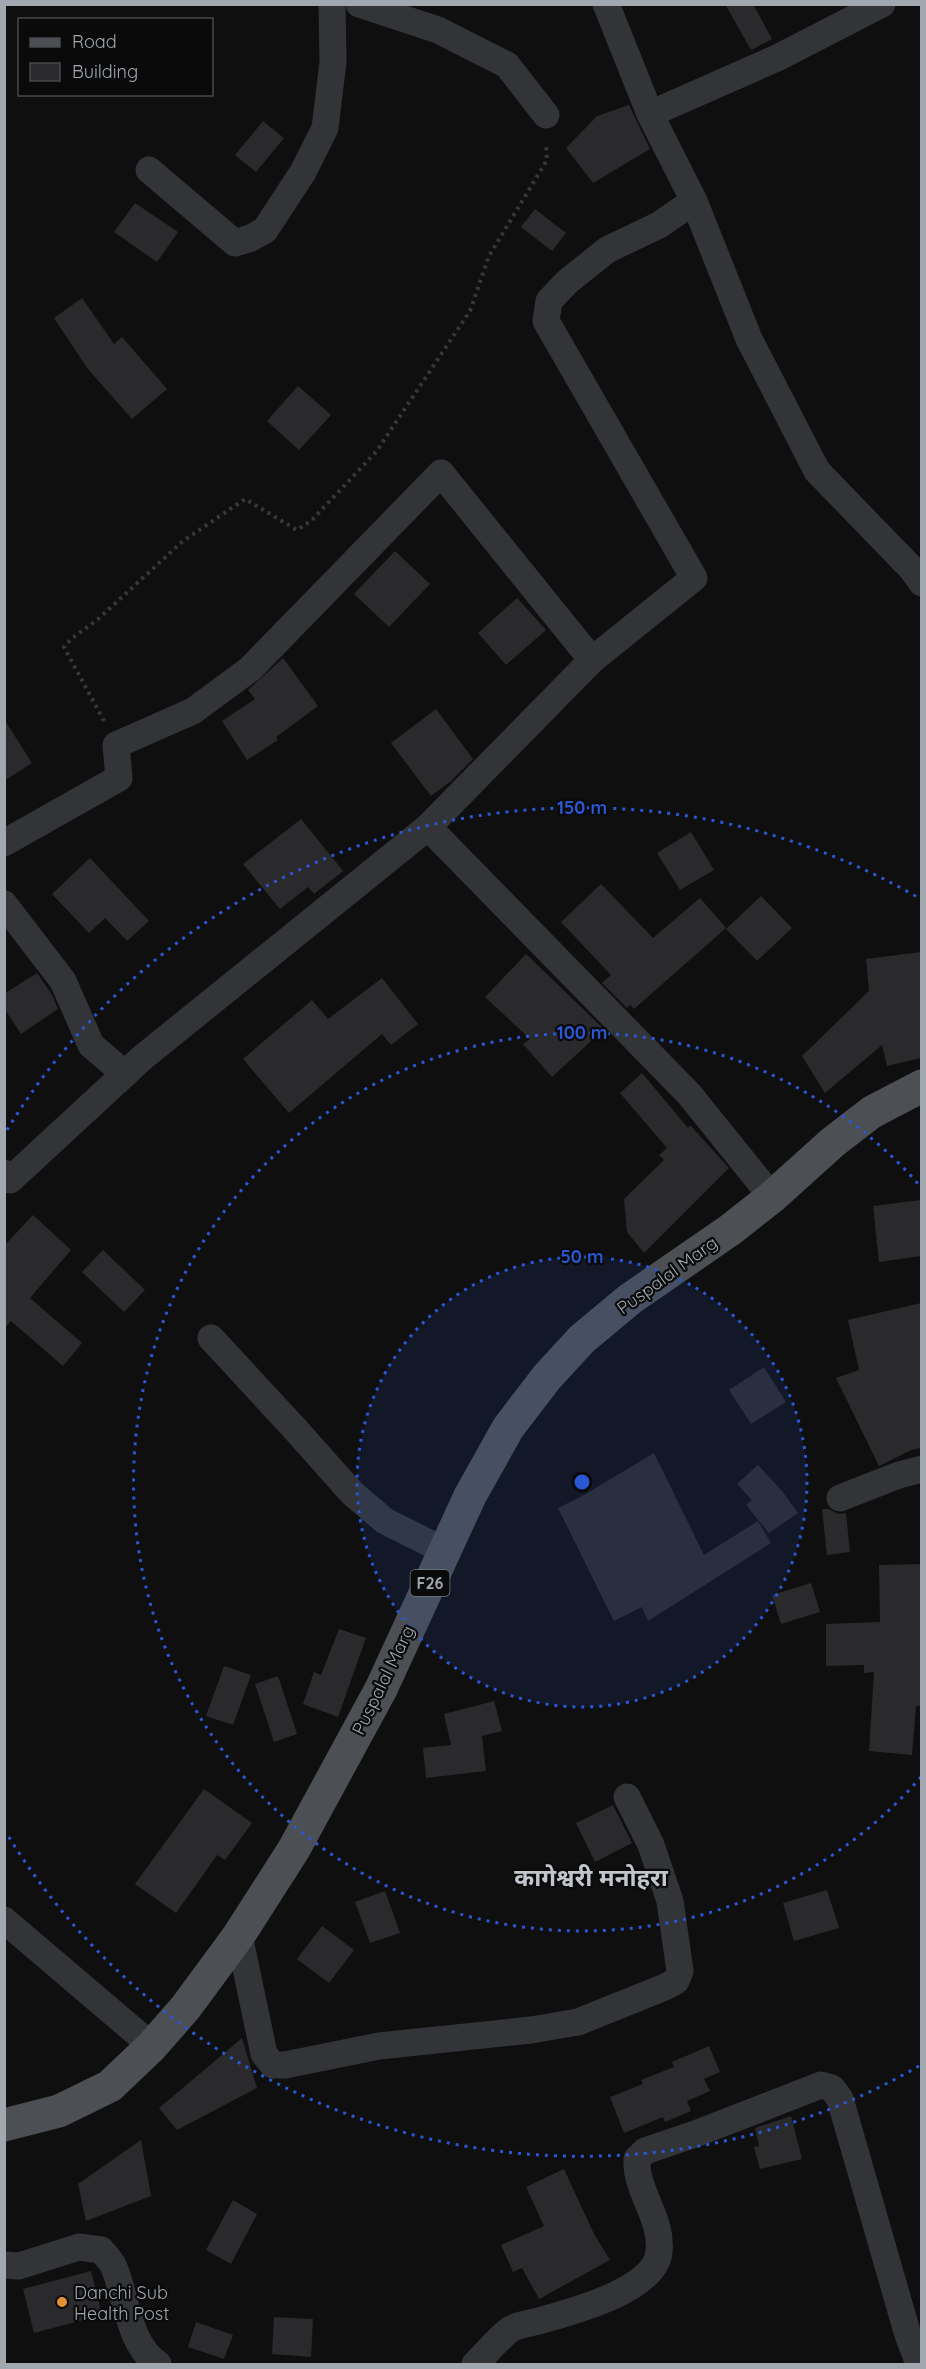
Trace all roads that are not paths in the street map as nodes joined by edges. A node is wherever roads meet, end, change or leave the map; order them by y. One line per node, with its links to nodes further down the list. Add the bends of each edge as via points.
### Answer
1 (332, 4): 7 (street, via 333,62 325,129 303,172 265,230 235,243)
2 (359, 4): 6 (street, via 438,30 507,64)
3 (606, 4): 5 (street)
4 (882, 4): 5 (street, via 777,58)
5 (650, 114): 8 (street)
6 (546, 115)
7 (149, 170)
8 (694, 201): 9 (street, via 750,339 817,471); 10 (street, via 659,225 607,250 549,301 546,321 694,578)
9 (921, 583)
10 (592, 660): 11 (street); 12 (street, via 441,473 250,669 193,711 116,745 119,778)
11 (428, 827): 14 (street); 17 (street, via 689,1094)
12 (4, 843)
13 (4, 904): 14 (street, via 63,981 91,1045)
14 (125, 1074): 16 (street, via 10,1180)
15 (921, 1086): 17 (main road, Puspalal Marg / F26, via 872,1112)
16 (4, 1173)
17 (772, 1197): 21 (main road, Puspalal Marg / F26, via 630,1299 582,1339 546,1377 508,1428)
18 (211, 1338): 21 (street, via 352,1493 385,1521)
19 (921, 1469): 20 (street)
20 (840, 1498)
21 (445, 1551): 24 (main road, Puspalal Marg / F26, via 381,1689 294,1849)
22 (627, 1797): 24 (street, via 651,1845 670,1901 680,1971 675,1981 664,1988 578,2022 379,2046 273,2065 264,2054)
23 (4, 1920): 25 (street)
24 (239, 1935): 25 (main road, Puspalal Marg / F26)
25 (152, 2046): 26 (main road, Puspalal Marg / F26, via 110,2086 59,2111)
26 (4, 2125)
27 (4, 2265): 28 (street, via 19,2266 79,2247 101,2250 115,2267 134,2333)
28 (158, 2364)
29 (475, 2364): 30 (street, via 511,2329 579,2309 637,2283 653,2270 659,2252 657,2221 636,2170 637,2159 645,2151 821,2085 832,2088 840,2099)
30 (919, 2364)

